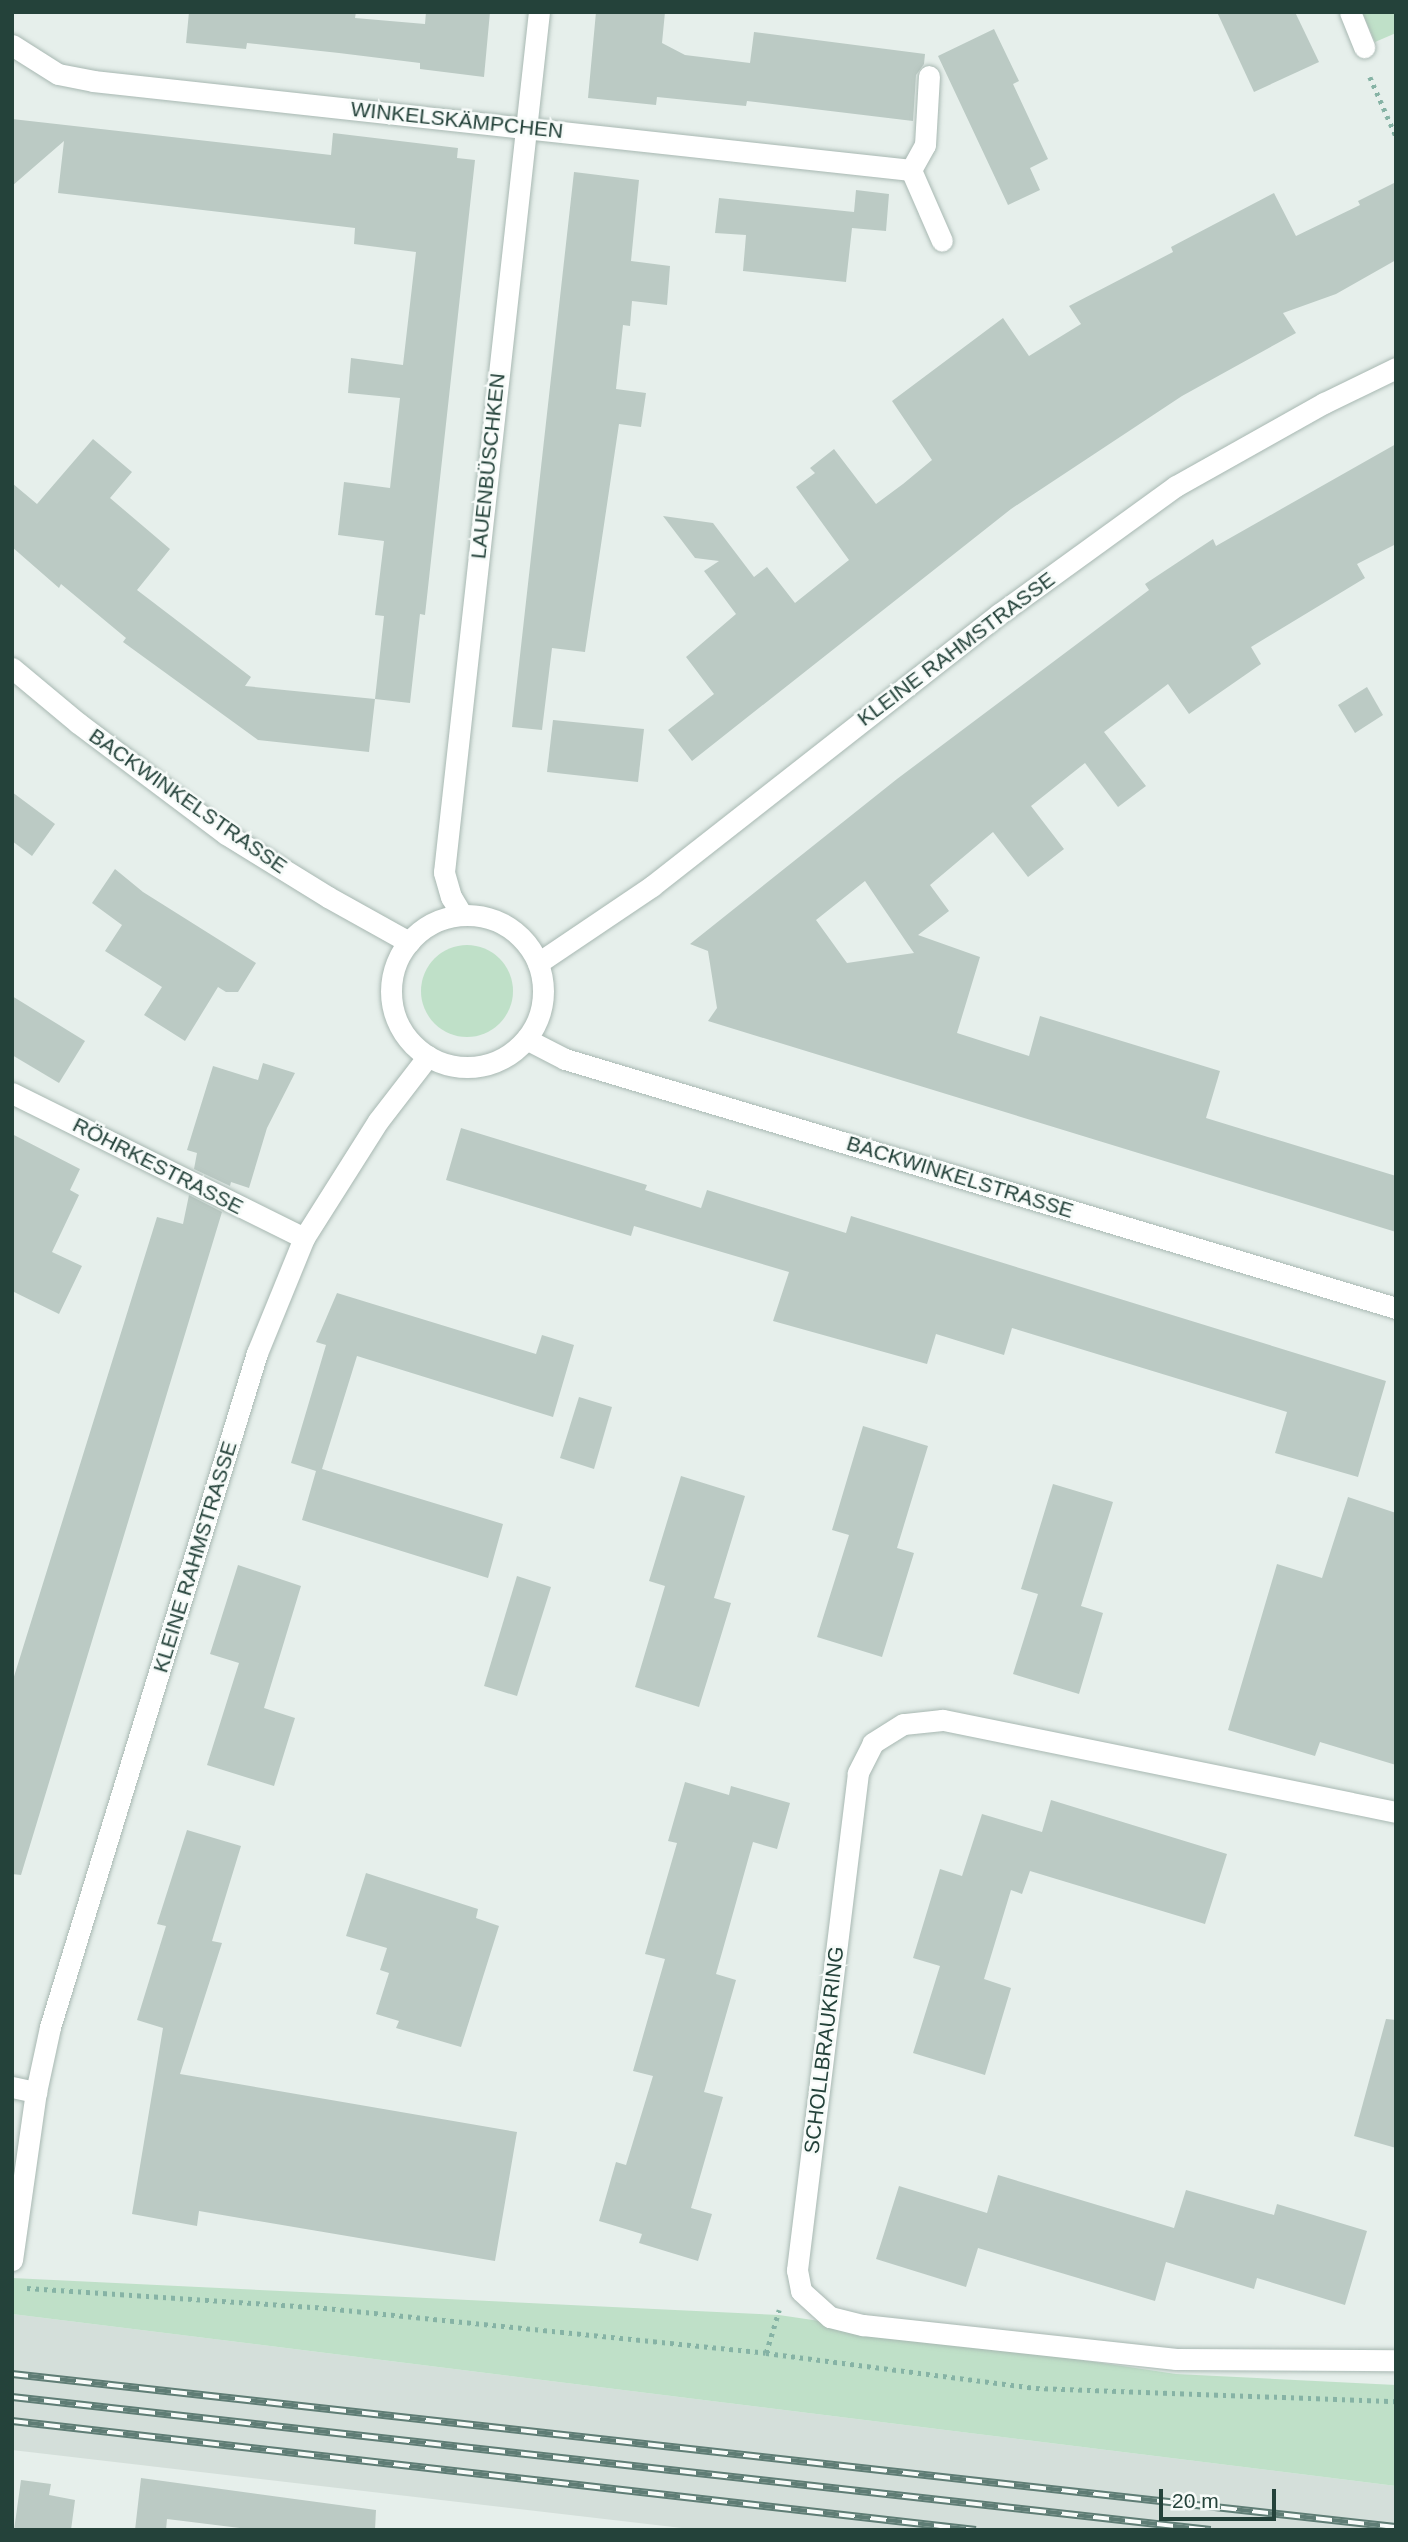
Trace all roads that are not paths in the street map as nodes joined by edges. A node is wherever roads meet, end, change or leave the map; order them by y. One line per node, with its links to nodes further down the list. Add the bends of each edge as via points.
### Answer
1 (539, 12): 6 (street, LAUENBÜSCHKEN)
2 (1350, 12): 4 (street)
3 (12, 45): 6 (street, WINKELSKÄMPCHEN, via 58,74 93,81)
4 (1364, 47)
5 (929, 76): 7 (street, via 925,145)
6 (525, 127): 7 (street, WINKELSKÄMPCHEN); 11 (street, LAUENBÜSCHKEN, via 444,872)
7 (911, 170): 8 (street)
8 (942, 242)
9 (1396, 368): 13 (street, KLEINE RAHMSTRASSE, via 1176,486 999,614 652,886)
10 (12, 668): 12 (street, BACKWINKELSTRASSE, via 226,834)
11 (462, 915): 12 (street, via 439,920); 13 (street, via 484,917 508,927)
12 (410, 942): 15 (street, via 395,967 391,995 406,1036)
13 (538, 963): 14 (street, via 543,1000)
14 (526, 1039): 15 (street, via 511,1054 484,1065 451,1065); 18 (street, BACKWINKELSTRASSE, via 565,1059)
15 (428, 1056): 17 (street, KLEINE RAHMSTRASSE, via 378,1121)
16 (12, 1093): 17 (street, RÖHRKESTRASSE)
17 (304, 1238): 21 (street, KLEINE RAHMSTRASSE, via 257,1353 50,2027)
18 (1396, 1308)
19 (1396, 1812): 23 (street, SCHOLLBRAUKRING, via 942,1720 903,1724 873,1743 858,1773 797,2270 801,2291 830,2317 863,2325 1175,2359)
20 (12, 2087): 21 (street)
21 (36, 2092): 22 (street, KLEINE RAHMSTRASSE)
22 (12, 2260)
23 (1396, 2360)

